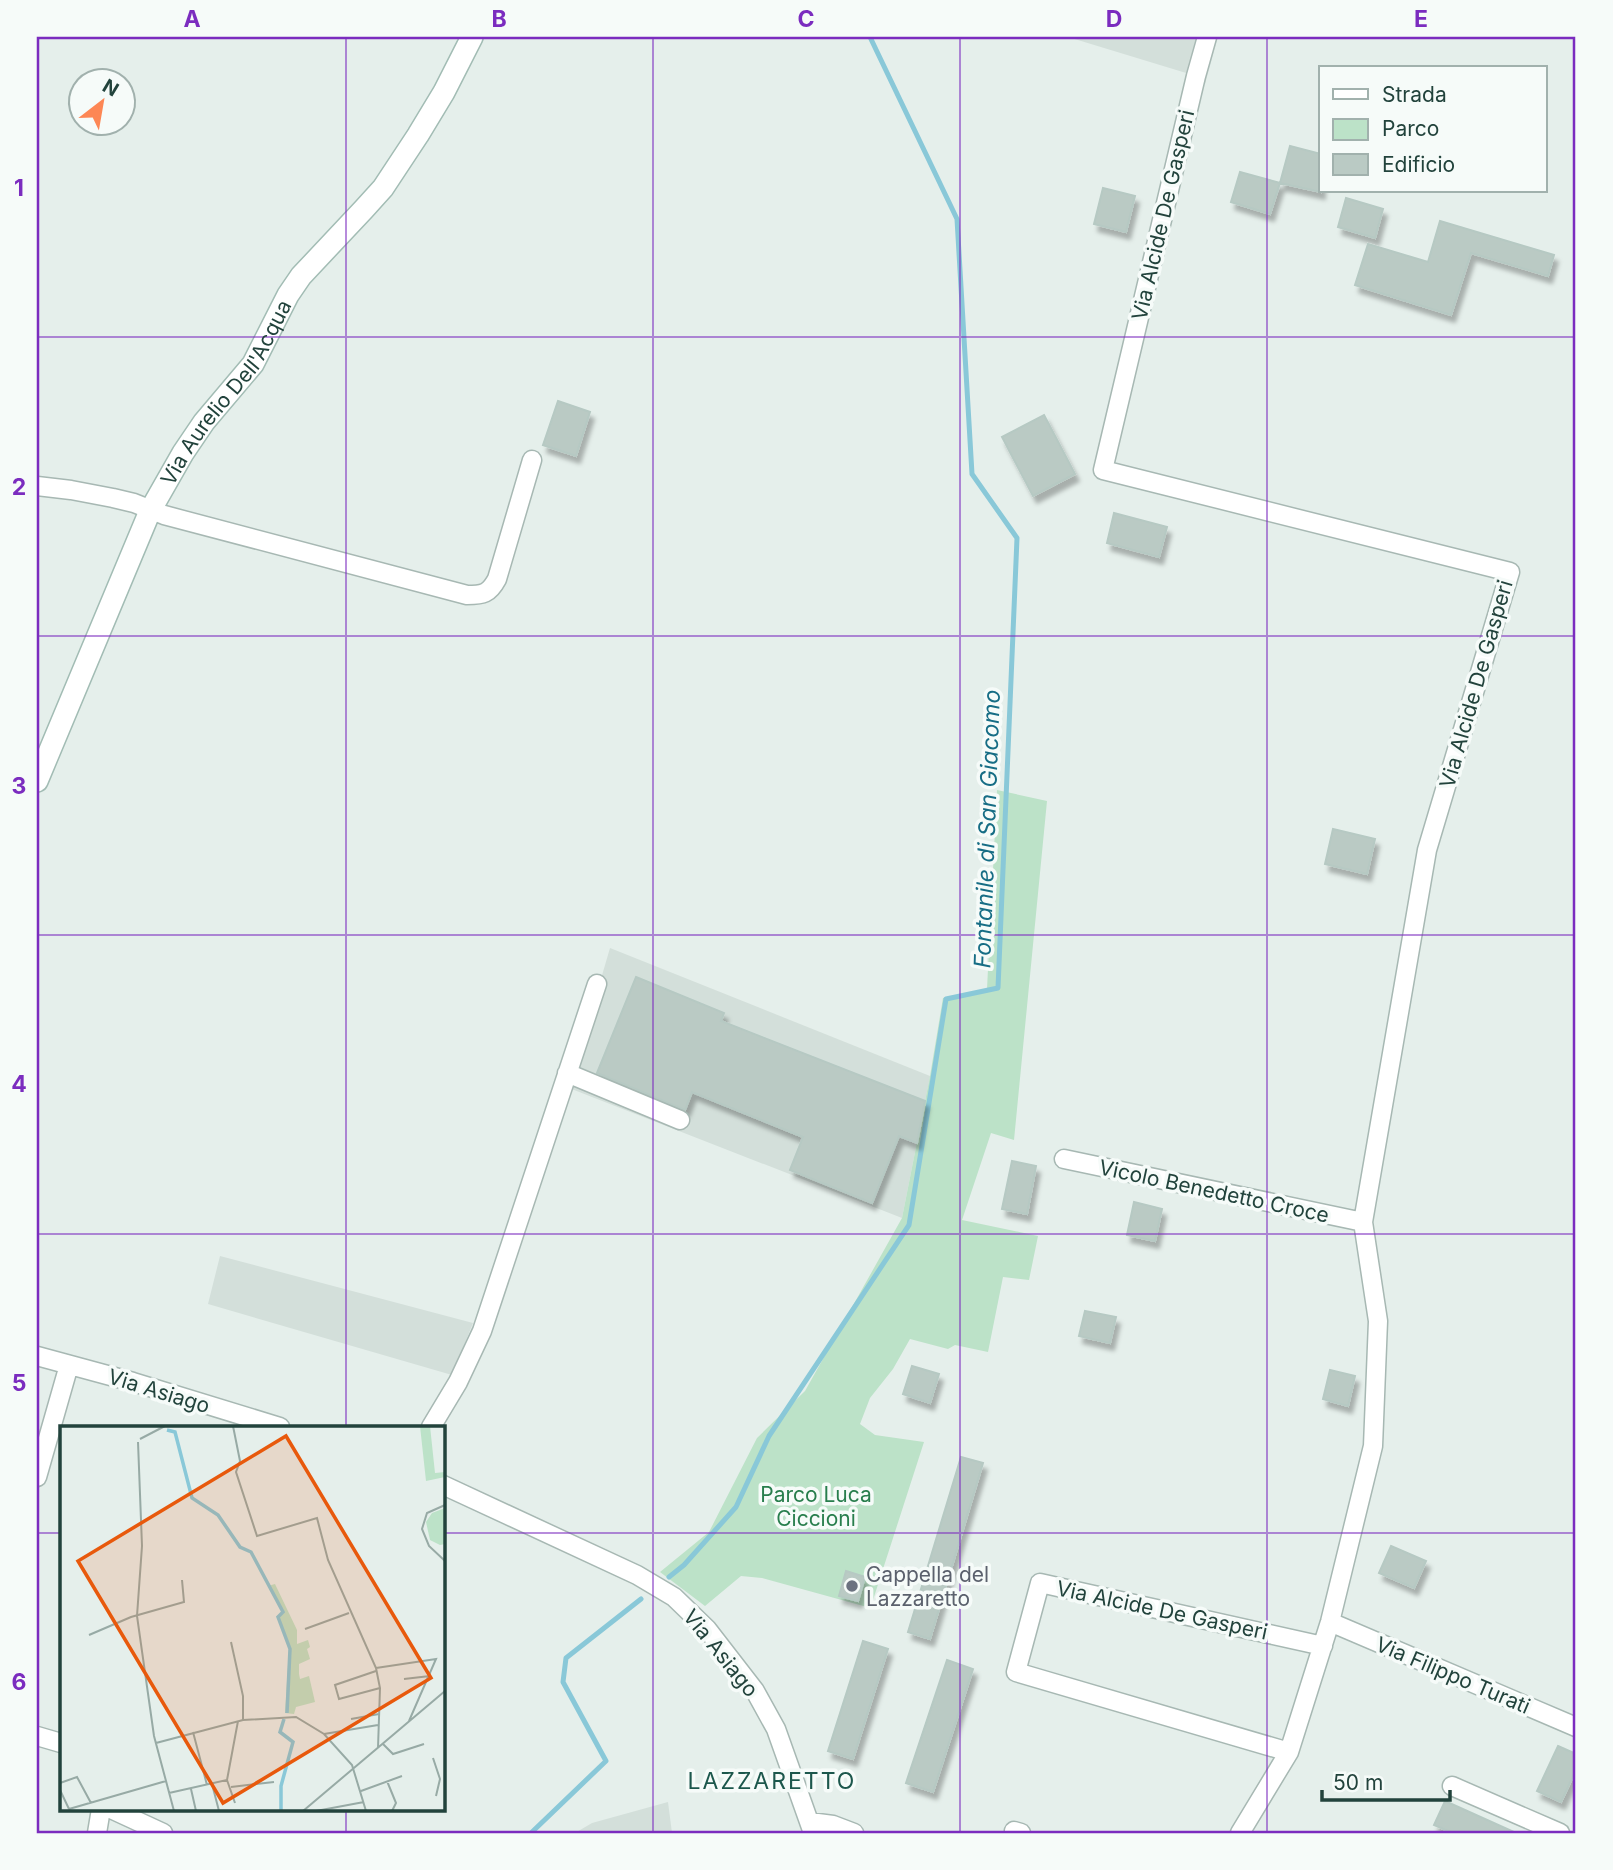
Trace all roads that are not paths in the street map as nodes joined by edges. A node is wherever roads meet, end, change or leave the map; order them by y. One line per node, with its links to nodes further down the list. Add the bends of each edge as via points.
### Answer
1 (472, 37): 5 (street, Via Aurelio Dell'Acqua, via 444,92 383,188 300,276 253,364 204,422)
2 (1207, 37): 11 (street, Via Alcide De Gasperi, via 1104,470 1510,572 1427,850)
3 (533, 460): 5 (street, via 497,579 492,589 481,595)
4 (37, 486): 5 (street, via 113,498)
5 (150, 510): 6 (street, Via Aurelio Dell'Acqua)
6 (37, 781)
7 (597, 985): 8 (street)
8 (567, 1073): 9 (street); 15 (street, via 482,1331)
9 (680, 1120)
10 (1064, 1159): 11 (street, Vicolo Benedetto Croce)
11 (1363, 1222): 18 (street, Via Alcide De Gasperi, via 1378,1321 1373,1446)
12 (37, 1356): 13 (street, Via Asiago)
13 (69, 1365): 14 (street, Via Asiago); 16 (street)
14 (277, 1426)
15 (432, 1426)
16 (37, 1478)
17 (444, 1485): 27 (street, Via Asiago, via 637,1575 674,1597 707,1629 755,1692 776,1729)
18 (1330, 1622): 19 (street, Via Alcide De Gasperi); 20 (street, Via Filippo Turati)
19 (1323, 1646): 23 (street, Via Alcide De Gasperi); 23 (street, Via Alcide De Gasperi, via 1040,1583 1016,1672)
20 (1576, 1727)
21 (37, 1737): 22 (street)
22 (60, 1744)
23 (1289, 1752): 31 (street, Via Alcide De Gasperi)
24 (1452, 1786): 32 (street)
25 (101, 1811): 28 (street)
26 (115, 1811): 29 (street)
27 (812, 1828): 30 (street, via 833,1825)
28 (97, 1833)
29 (163, 1833)
30 (854, 1833)
31 (1240, 1833)
32 (1560, 1833)

